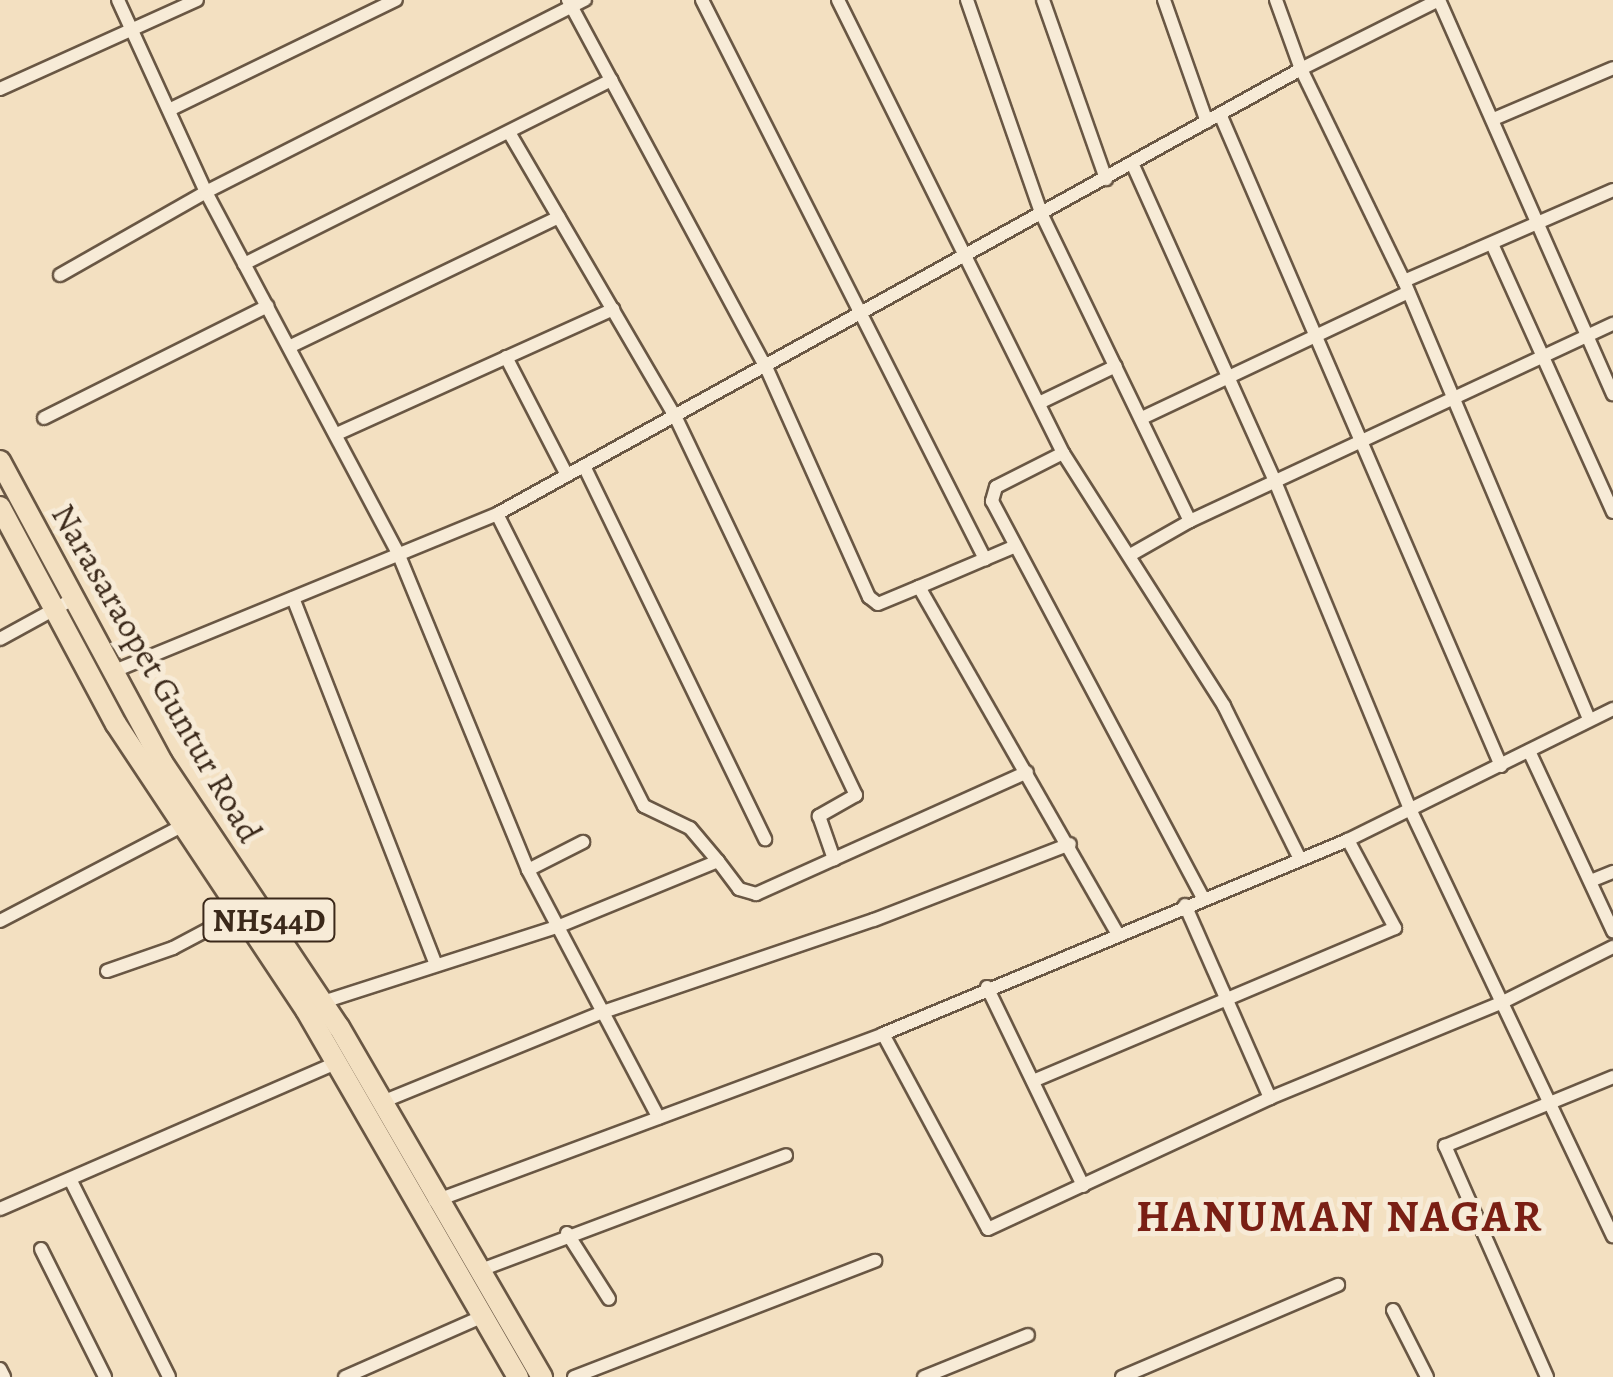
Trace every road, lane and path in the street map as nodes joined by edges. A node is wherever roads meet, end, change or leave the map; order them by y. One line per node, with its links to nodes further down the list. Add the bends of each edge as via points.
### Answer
1 (118, 0): 12 (street)
2 (197, 0): 12 (street)
3 (396, 0): 17 (street)
4 (702, 0): 36 (street)
5 (838, 0): 30 (street)
6 (966, 0): 26 (street)
7 (1043, 0): 23 (street)
8 (1164, 0): 20 (street)
9 (1276, 0): 13 (street)
10 (1439, 0): 13 (street); 19 (street)
11 (574, 2): 15 (street); 25 (street)
12 (135, 30): 16 (street); 17 (street)
13 (1301, 68): 18 (street); 33 (street)
14 (1613, 68): 19 (street)
15 (611, 80): 21 (street); 44 (street)
16 (0, 89)
17 (169, 110): 25 (street)
18 (1220, 114): 20 (street); 38 (street)
19 (1496, 118): 28 (street)
20 (1207, 122): 22 (street)
21 (510, 134): 27 (street); 31 (street)
22 (1132, 164): 23 (street); 45 (street)
23 (1106, 180): 26 (street)
24 (1613, 190): 28 (street)
25 (206, 192): 31 (street); 32 (street)
26 (1042, 215): 30 (street); 43 (street)
27 (560, 217): 35 (street); 40 (street)
28 (1536, 226): 29 (street); 39 (street)
29 (1492, 244): 33 (street); 41 (street)
30 (966, 257): 36 (street); 48 (street)
31 (244, 264): 34 (street)
32 (60, 275)
33 (1406, 286): 38 (street); 47 (street)
34 (268, 306): 40 (street); 49 (street)
35 (613, 309): 42 (street); 50 (street)
36 (862, 314): 44 (street); 66 (street)
37 (1613, 324): 39 (street)
38 (1316, 335): 45 (street); 53 (street)
39 (1585, 338): 41 (street); 46 (street)
40 (292, 346): 52 (street)
41 (1546, 357): 47 (street); 59 (street)
42 (506, 358): 52 (street); 57 (street)
43 (1116, 366): 48 (street); 51 (street)
44 (766, 367): 50 (street); 67 (street, via 868,597 878,604)
45 (1228, 377): 51 (street); 58 (street)
46 (1613, 394)
47 (1452, 399): 53 (street); 74 (street)
48 (1039, 403): 54 (street)
49 (44, 418)
50 (676, 418): 56 (street); 84 (street, via 856,795 819,816)
51 (1142, 418): 62 (street)
52 (339, 433): 64 (street)
53 (1363, 441): 58 (street); 76 (street)
54 (1063, 453): 63 (street, via 992,493); 65 (street)
55 (0, 462): 69 (highway, Narasaraopet Guntur Road / NH544D)
56 (584, 466): 57 (street); 80 (street)
57 (567, 474): 60 (street)
58 (1274, 480): 62 (street); 78 (street)
59 (1613, 512)
60 (497, 514): 64 (street); 86 (street, via 638,796 653,812 690,828)
61 (3, 520): 70 (highway, Narasaraopet Guntur Road / NH544D)
62 (1190, 521): 65 (street)
63 (1015, 546): 66 (street); 90 (street)
64 (398, 552): 68 (street); 87 (street)
65 (1132, 554): 85 (street, via 1224,706)
66 (985, 559): 67 (street)
67 (920, 587): 77 (street)
68 (294, 598): 72 (street); 98 (street)
69 (73, 599): 70 (street); 72 (highway, Narasaraopet Guntur Road / NH544D)
70 (52, 610): 71 (street); 79 (highway, Narasaraopet Guntur Road / NH544D)
71 (0, 639)
72 (112, 672): 102 (highway, Narasaraopet Guntur Road / NH544D, via 195,815)
73 (1613, 709): 74 (street)
74 (1589, 720): 75 (street)
75 (1529, 751): 76 (street); 89 (street)
76 (1500, 766): 78 (street)
77 (1027, 772): 83 (street); 84 (street)
78 (1410, 809): 81 (street); 101 (street)
79 (180, 827): 92 (highway, Narasaraopet Guntur Road / NH544D); 93 (street)
80 (765, 838)
81 (1348, 840): 85 (street); 103 (street, via 1395,928)
82 (583, 842): 87 (street)
83 (1070, 844): 96 (street); 104 (street, via 874,920)
84 (834, 859): 86 (street, via 756,894 740,889)
85 (1300, 860): 90 (street)
86 (718, 861): 94 (street)
87 (528, 870): 94 (street)
88 (1613, 872): 89 (street)
89 (1593, 880): 95 (street)
90 (1203, 898): 91 (street)
91 (1185, 906): 96 (street); 103 (street)
92 (239, 913): 99 (street, via 173,948); 106 (highway, Narasaraopet Guntur Road / NH544D)
93 (0, 921)
94 (556, 927): 98 (street); 104 (street)
95 (1613, 930)
96 (1117, 933): 100 (street)
97 (1613, 947): 101 (street)
98 (436, 965): 102 (street)
99 (107, 971)
100 (987, 987): 105 (street); 108 (street)
101 (1505, 1001): 109 (street); 111 (street)
102 (324, 1002): 110 (highway, Narasaraopet Guntur Road / NH544D)
103 (1228, 1002): 108 (street); 109 (street)
104 (602, 1012): 110 (street); 112 (street)
105 (883, 1034): 112 (street); 115 (street, via 988,1228)
106 (334, 1064): 114 (street); 118 (highway, Narasaraopet Guntur Road / NH544D)
107 (1613, 1077): 111 (street)
108 (1033, 1081): 115 (street)
109 (1270, 1098): 115 (street)
110 (382, 1102): 116 (highway, Narasaraopet Guntur Road / NH544D)
111 (1553, 1103): 120 (street); 140 (street, via 1445,1146)
112 (658, 1118): 116 (street)
113 (786, 1155): 119 (street)
114 (70, 1179): 117 (street); 132 (street)
115 (1083, 1186)
116 (438, 1200): 118 (street); 123 (highway, Narasaraopet Guntur Road / NH544D)
117 (0, 1209)
118 (418, 1210): 127 (highway, Narasaraopet Guntur Road / NH544D)
119 (567, 1233): 123 (street); 125 (street)
120 (1613, 1236)
121 (41, 1249): 131 (street)
122 (875, 1261): 136 (street)
123 (478, 1270): 135 (highway, Narasaraopet Guntur Road / NH544D)
124 (1338, 1285): 138 (street)
125 (608, 1300)
126 (1393, 1310): 139 (street)
127 (483, 1316): 133 (street); 134 (highway, Narasaraopet Guntur Road / NH544D)
128 (1028, 1336): 137 (street)
129 (0, 1369): 130 (street)
130 (4, 1377)
131 (105, 1377)
132 (169, 1377)
133 (345, 1377)
134 (518, 1377)
135 (542, 1377)
136 (574, 1377)
137 (924, 1377)
138 (1122, 1377)
139 (1427, 1377)
140 (1547, 1377)

